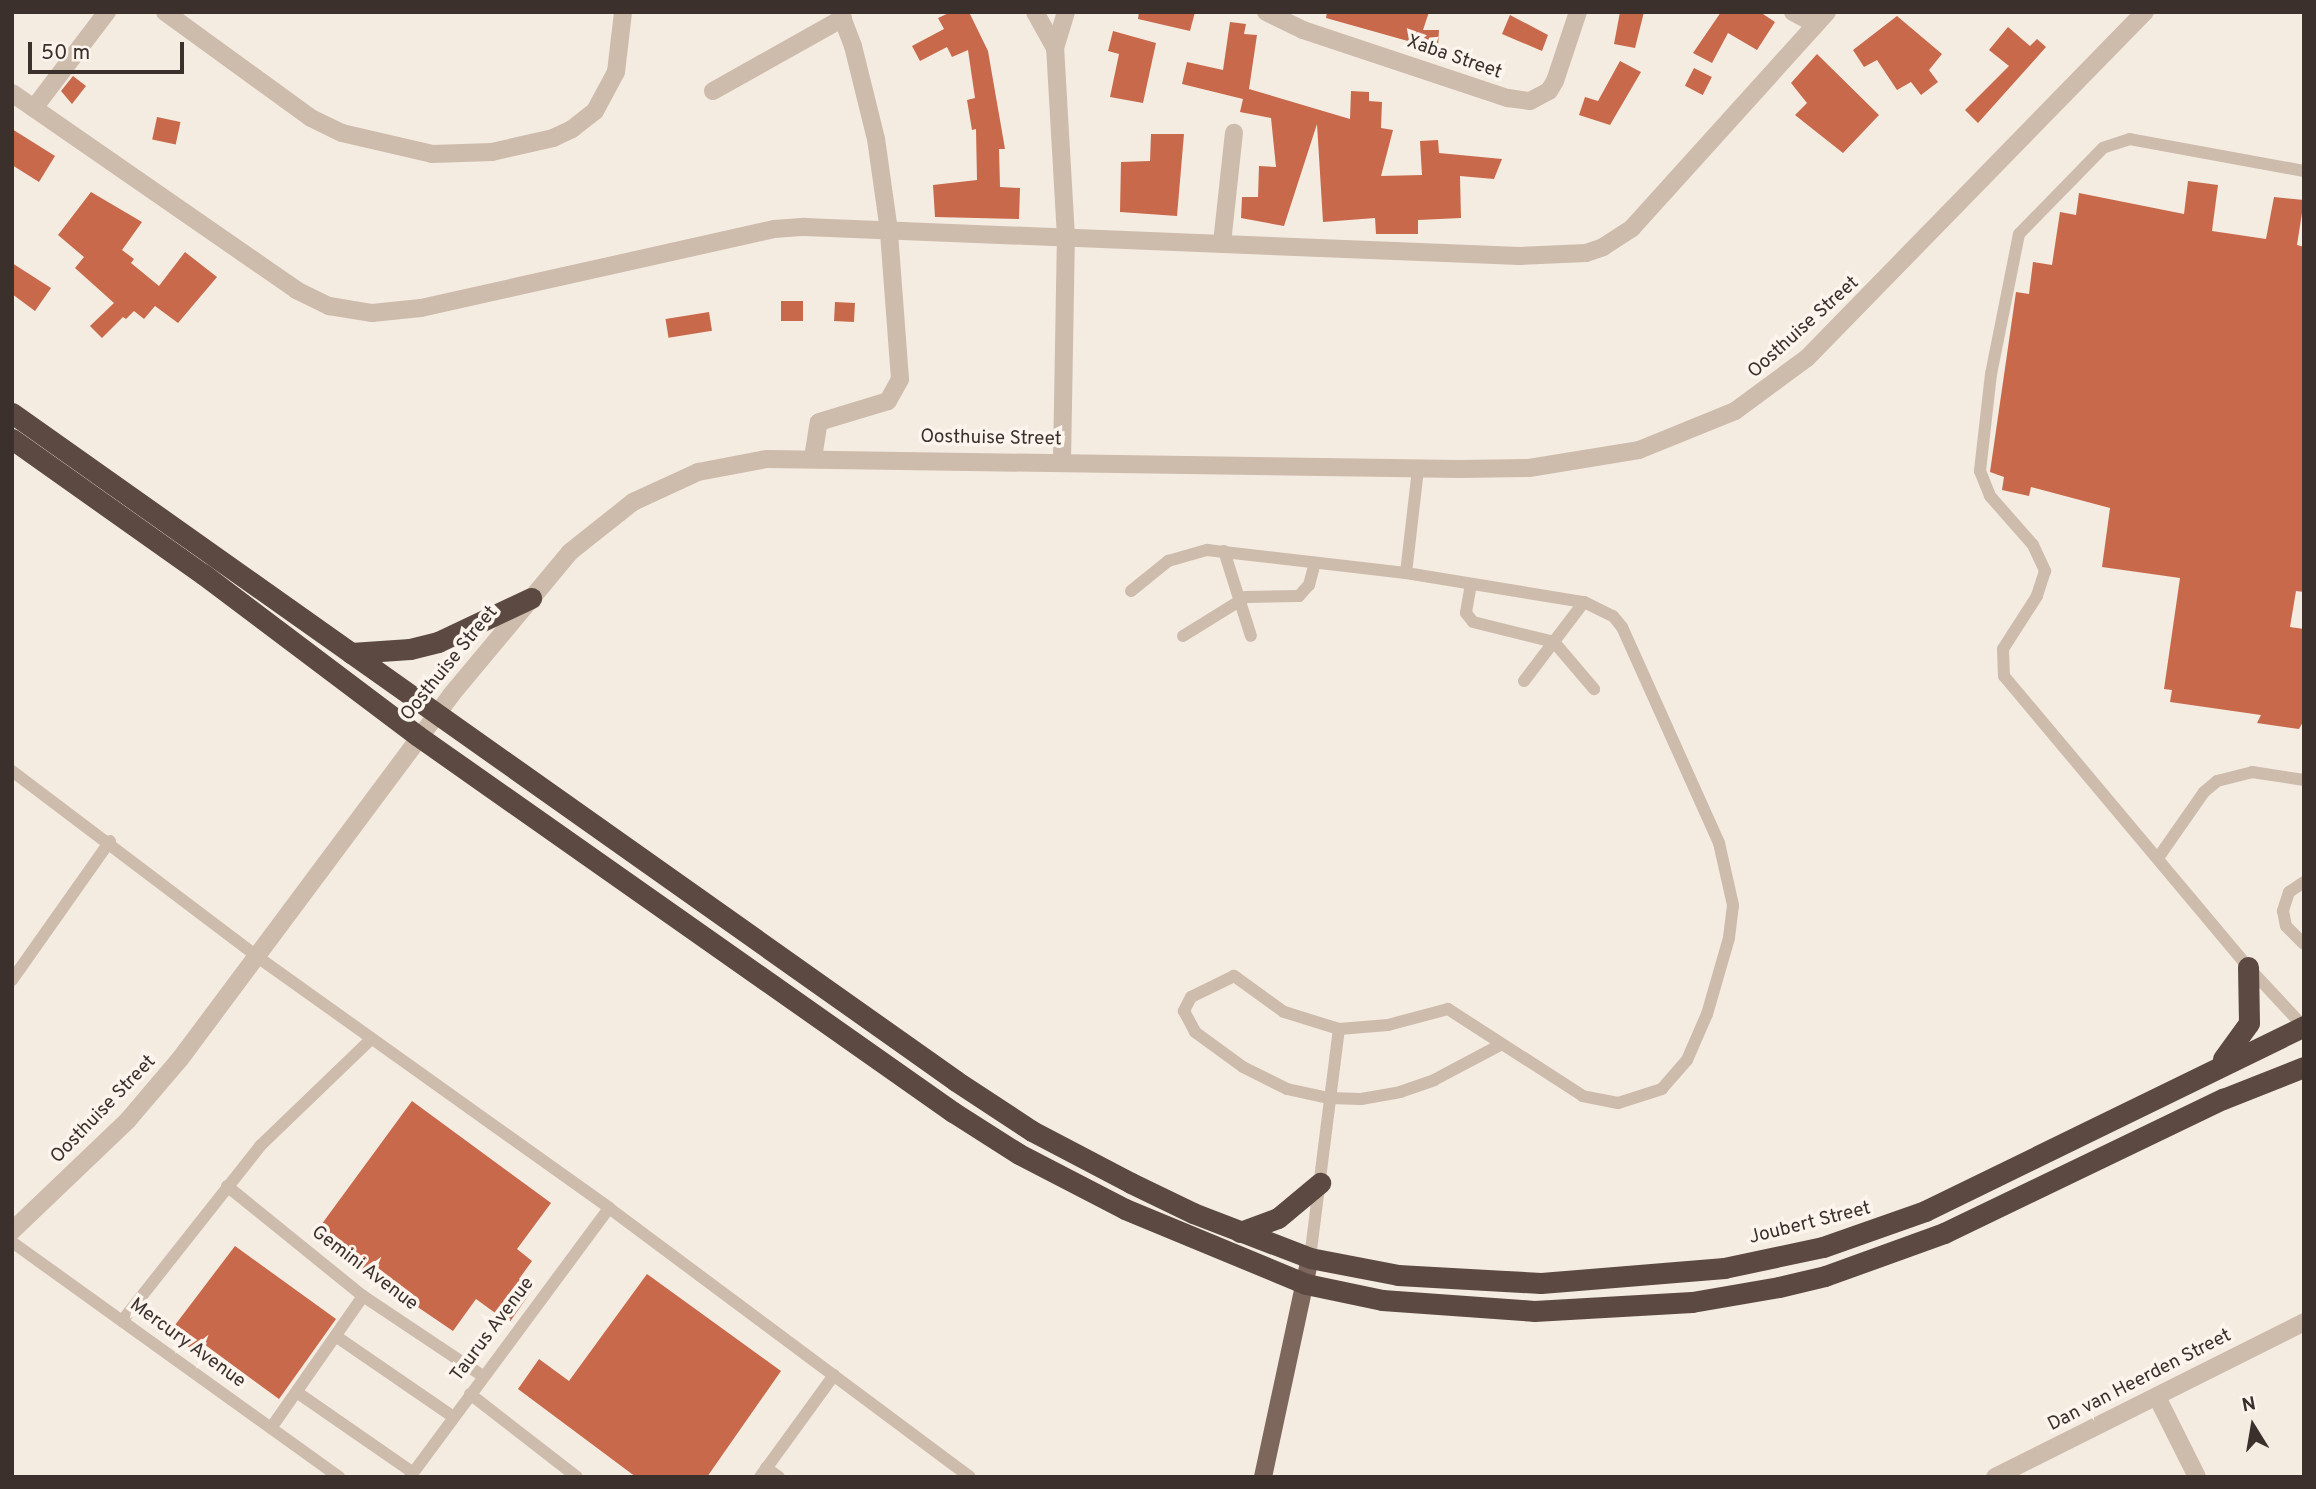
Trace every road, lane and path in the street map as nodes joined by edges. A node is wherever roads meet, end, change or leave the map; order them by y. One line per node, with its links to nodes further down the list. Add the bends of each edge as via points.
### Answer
1 (107, 12): 15 (street)
2 (165, 12): 3 (street, via 311,117 342,133 399,149 460,154 553,138 595,111 616,72)
3 (622, 12)
4 (1035, 12): 12 (street)
5 (1066, 12): 12 (street)
6 (1266, 12): 7 (street, Xaba Street, via 1303,30 1508,98 1530,101 1549,91 1555,81)
7 (1578, 12)
8 (1793, 12): 11 (street)
9 (2145, 12): 25 (street, Oosthuise Street, via 1843,325 1768,391 1697,429 1639,450 1529,468)
10 (842, 15): 13 (street); 18 (street, via 873,128)
11 (1821, 18): 20 (street, via 1632,228 1603,247 1565,255 1519,256)
12 (1055, 48): 19 (street)
13 (713, 91)
14 (12, 93): 15 (street)
15 (34, 108): 18 (street, via 296,290 347,310 421,308 774,229)
16 (1234, 133): 20 (street)
17 (2304, 171): 45 (lane, via 2123,138 2103,148 2041,209 2016,246 1991,374 1980,471 1990,496 2033,545 2045,571 2037,596 2003,649 2001,667 2009,684)
18 (889, 231): 19 (street); 23 (street, via 899,388 881,405 822,419 815,432)
19 (1066, 237): 20 (street); 24 (street)
20 (1222, 243)
21 (12, 413): 37 (highway, Joubert Street)
22 (12, 439): 41 (highway, via 203,574)
23 (813, 458): 24 (street, Oosthuise Street); 31 (street, Oosthuise Street, via 735,463 666,484 611,516 570,552)
24 (1062, 461): 25 (street, Oosthuise Street)
25 (1418, 470): 28 (lane)
26 (1224, 551): 27 (lane); 30 (lane, via 1180,555); 32 (lane)
27 (1315, 562): 28 (lane); 32 (lane, via 1309,585 1299,596)
28 (1406, 573): 29 (lane)
29 (1471, 584): 33 (lane); 36 (lane, via 1466,613 1474,622)
30 (1132, 591)
31 (531, 598): 37 (highway, via 438,642); 40 (street, Oosthuise Street)
32 (1239, 600): 34 (lane); 35 (lane)
33 (1584, 602): 36 (lane); 54 (lane, via 1613,616 1632,642 1719,843 1730,881 1729,938 1715,993 1687,1060 1650,1096 1618,1103 1583,1096)
34 (1183, 636)
35 (1251, 636)
36 (1554, 642): 38 (lane); 39 (lane)
37 (351, 653): 40 (highway, Joubert Street)
38 (1524, 681)
39 (1594, 689)
40 (435, 714): 41 (street, Oosthuise Street); 62 (highway, Joubert Street, via 884,1032 1032,1131)
41 (418, 736): 48 (street, Oosthuise Street); 65 (highway, via 893,1072 1019,1154 1166,1228)
42 (12, 771): 44 (lane)
43 (2304, 780): 45 (lane, via 2252,772 2217,781 2204,792)
44 (110, 841): 48 (lane); 50 (lane)
45 (2158, 858): 49 (lane)
46 (2304, 883): 47 (lane, via 2289,892 2283,911 2286,926)
47 (2304, 944)
48 (259, 958): 53 (lane); 61 (street, Oosthuise Street, via 128,1120)
49 (2248, 967): 51 (lane); 55 (highway, via 2249,1023)
50 (12, 980)
51 (2304, 1026): 55 (highway, Joubert Street)
52 (1339, 1029): 54 (lane, via 1388,1025 1448,1009); 57 (lane); 57 (lane, via 1284,1012 1234,976 1191,997 1184,1011 1195,1032 1243,1067 1287,1089)
53 (371, 1040): 59 (lane, via 285,1119); 60 (lane)
54 (1500, 1045): 57 (lane, via 1434,1080 1400,1092 1362,1099)
55 (2217, 1066): 64 (highway, Joubert Street, via 1914,1216 1864,1236 1773,1259 1667,1275 1497,1284 1398,1275)
56 (2304, 1067): 65 (highway, via 2222,1099 1944,1233 1825,1276 1779,1287 1692,1302 1534,1311 1382,1300)
57 (1329, 1098): 58 (lane)
58 (1320, 1183): 62 (highway, via 1278,1218); 64 (lane)
59 (227, 1186): 66 (lane, Gemini Avenue); 67 (lane)
60 (609, 1208): 70 (lane); 71 (lane, Taurus Avenue)
61 (12, 1231)
62 (1240, 1232): 64 (highway, Joubert Street)
63 (12, 1242): 67 (lane, Mercury Avenue)
64 (1310, 1258): 65 (main road)
65 (1306, 1284): 83 (main road)
66 (363, 1296): 69 (lane); 71 (lane, Gemini Avenue)
67 (122, 1321): 76 (lane, Mercury Avenue)
68 (2304, 1322): 74 (street, Dan van Heerden Street)
69 (337, 1337): 72 (lane); 75 (lane)
70 (834, 1375): 77 (lane); 82 (lane)
71 (483, 1376): 73 (lane, Taurus Avenue)
72 (298, 1393): 76 (lane); 78 (lane)
73 (470, 1394): 75 (lane, Taurus Avenue); 80 (lane)
74 (2157, 1398): 84 (street, Dan van Heerden Street); 85 (street)
75 (452, 1416): 78 (lane, Taurus Avenue)
76 (271, 1428): 79 (lane, Mercury Avenue)
77 (763, 1472): 81 (lane)
78 (411, 1475)
79 (339, 1477)
80 (577, 1477)
81 (779, 1477)
82 (970, 1477)
83 (1263, 1477)
84 (1995, 1477)
85 (2197, 1477)

